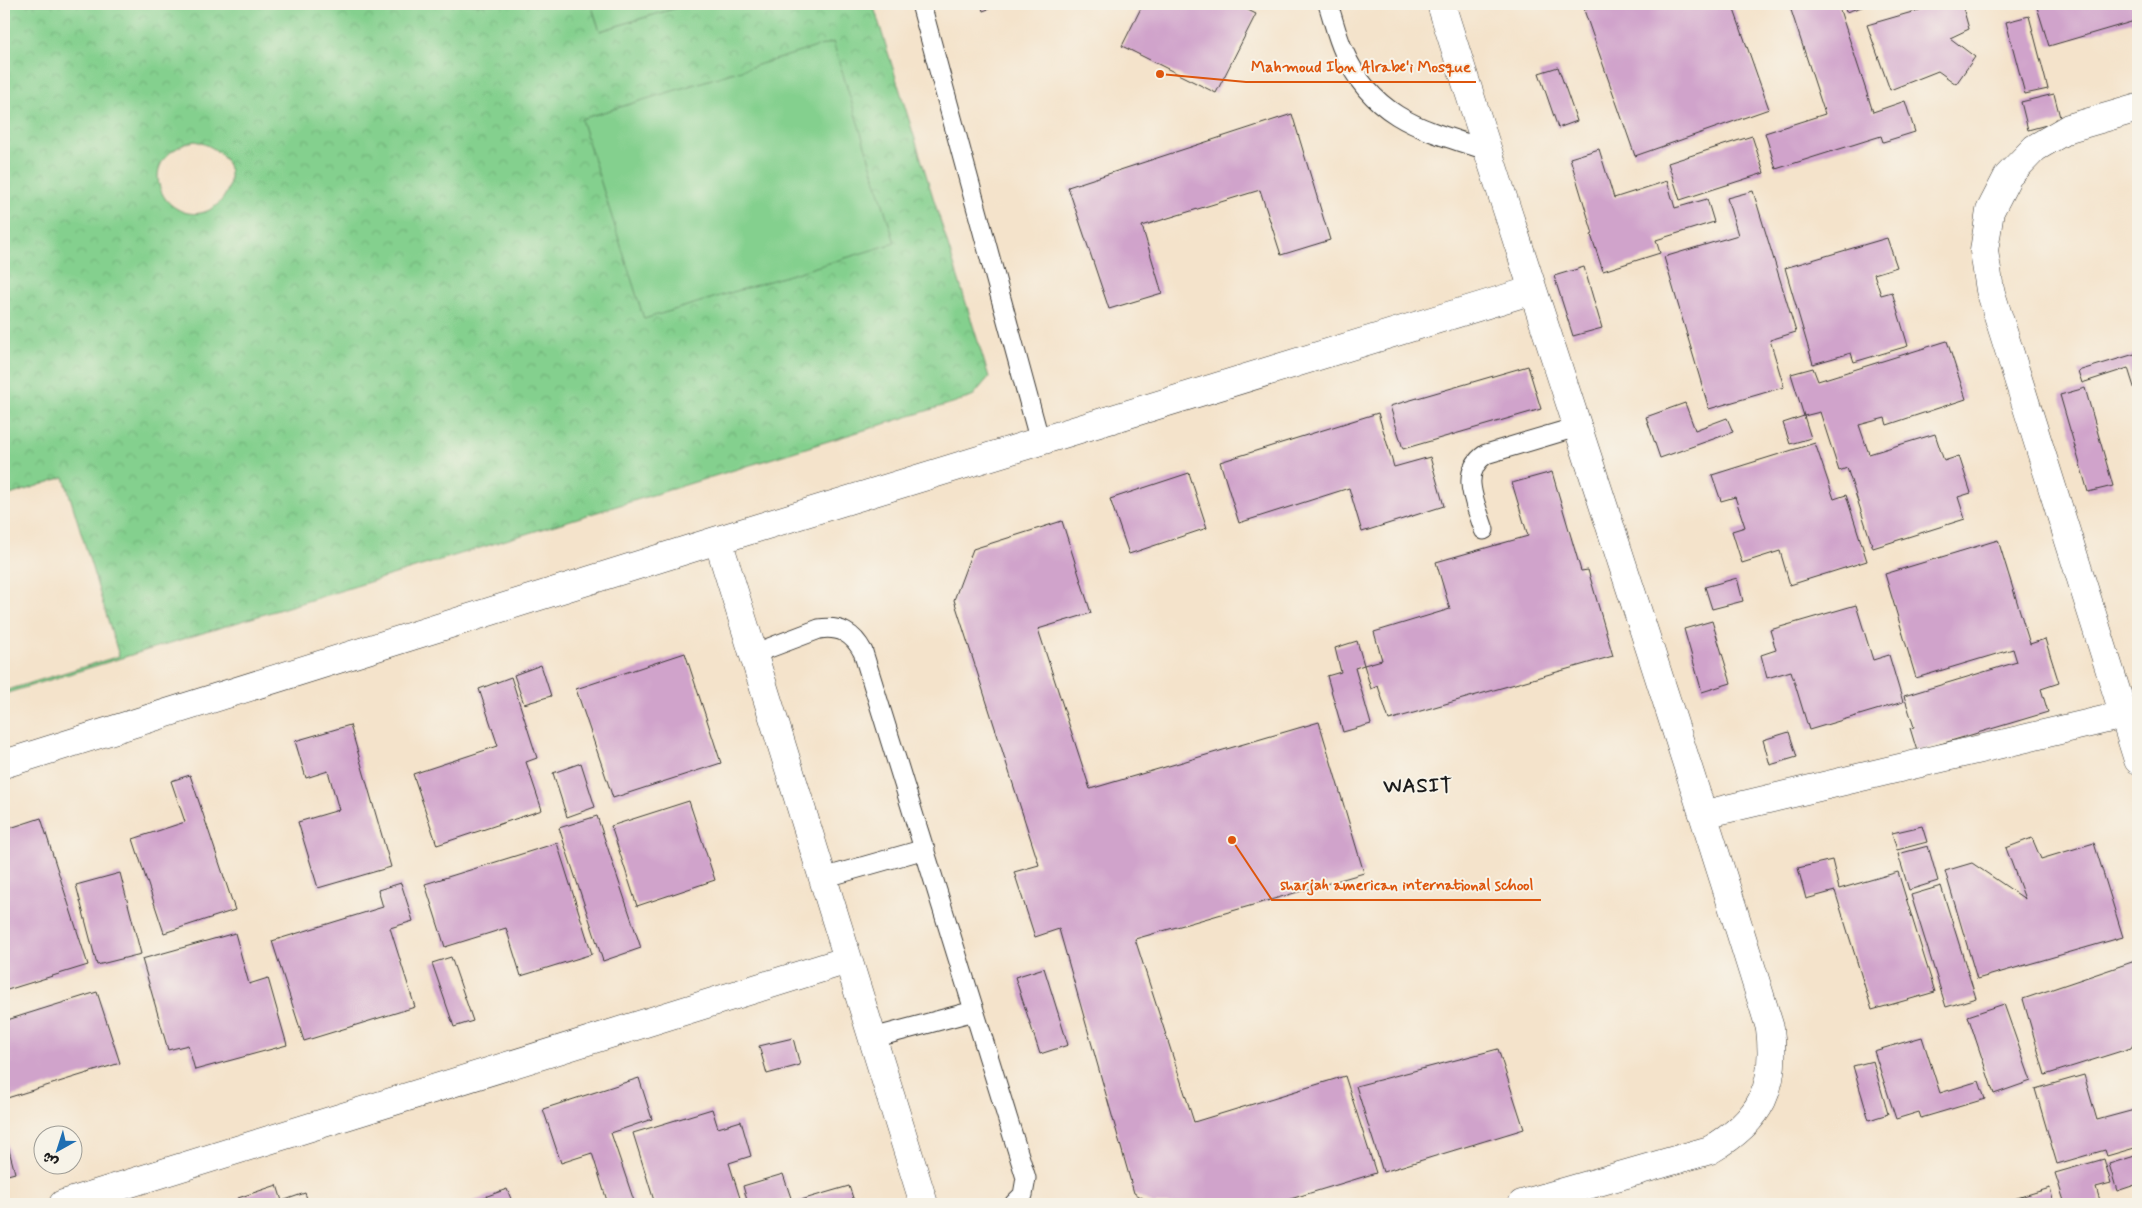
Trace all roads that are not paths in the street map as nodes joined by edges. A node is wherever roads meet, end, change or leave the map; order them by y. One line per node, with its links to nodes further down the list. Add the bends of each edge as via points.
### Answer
1 (921, 4): 8 (lane)
2 (1328, 4): 5 (lane, via 1353,71 1384,106 1423,130)
3 (1441, 4): 5 (street)
4 (2138, 108): 12 (street, via 2070,128 2035,148 2008,176 1990,211 1984,251 1990,290)
5 (1487, 150): 6 (street)
6 (1532, 290): 7 (street); 8 (street)
7 (1577, 427): 9 (lane, via 1486,454 1479,459 1473,466 1470,481); 15 (street)
8 (1040, 442): 10 (street)
9 (1484, 530)
10 (718, 540): 11 (street); 14 (street)
11 (753, 654): 16 (lane, via 819,629 840,629 858,642); 17 (street)
12 (2124, 715): 13 (street); 15 (street)
13 (2138, 760)
14 (4, 764)
15 (1704, 814): 24 (street, via 1770,1028 1771,1078 1762,1101 1749,1121 1731,1138 1710,1150)
16 (925, 849): 17 (lane); 19 (lane)
17 (823, 878): 18 (street)
18 (848, 960): 20 (street); 21 (street)
19 (974, 1011): 20 (lane); 23 (lane, via 1026,1178 1023,1194)
20 (873, 1038): 22 (street)
21 (63, 1204)
22 (924, 1204)
23 (1014, 1204)
24 (1522, 1204)

